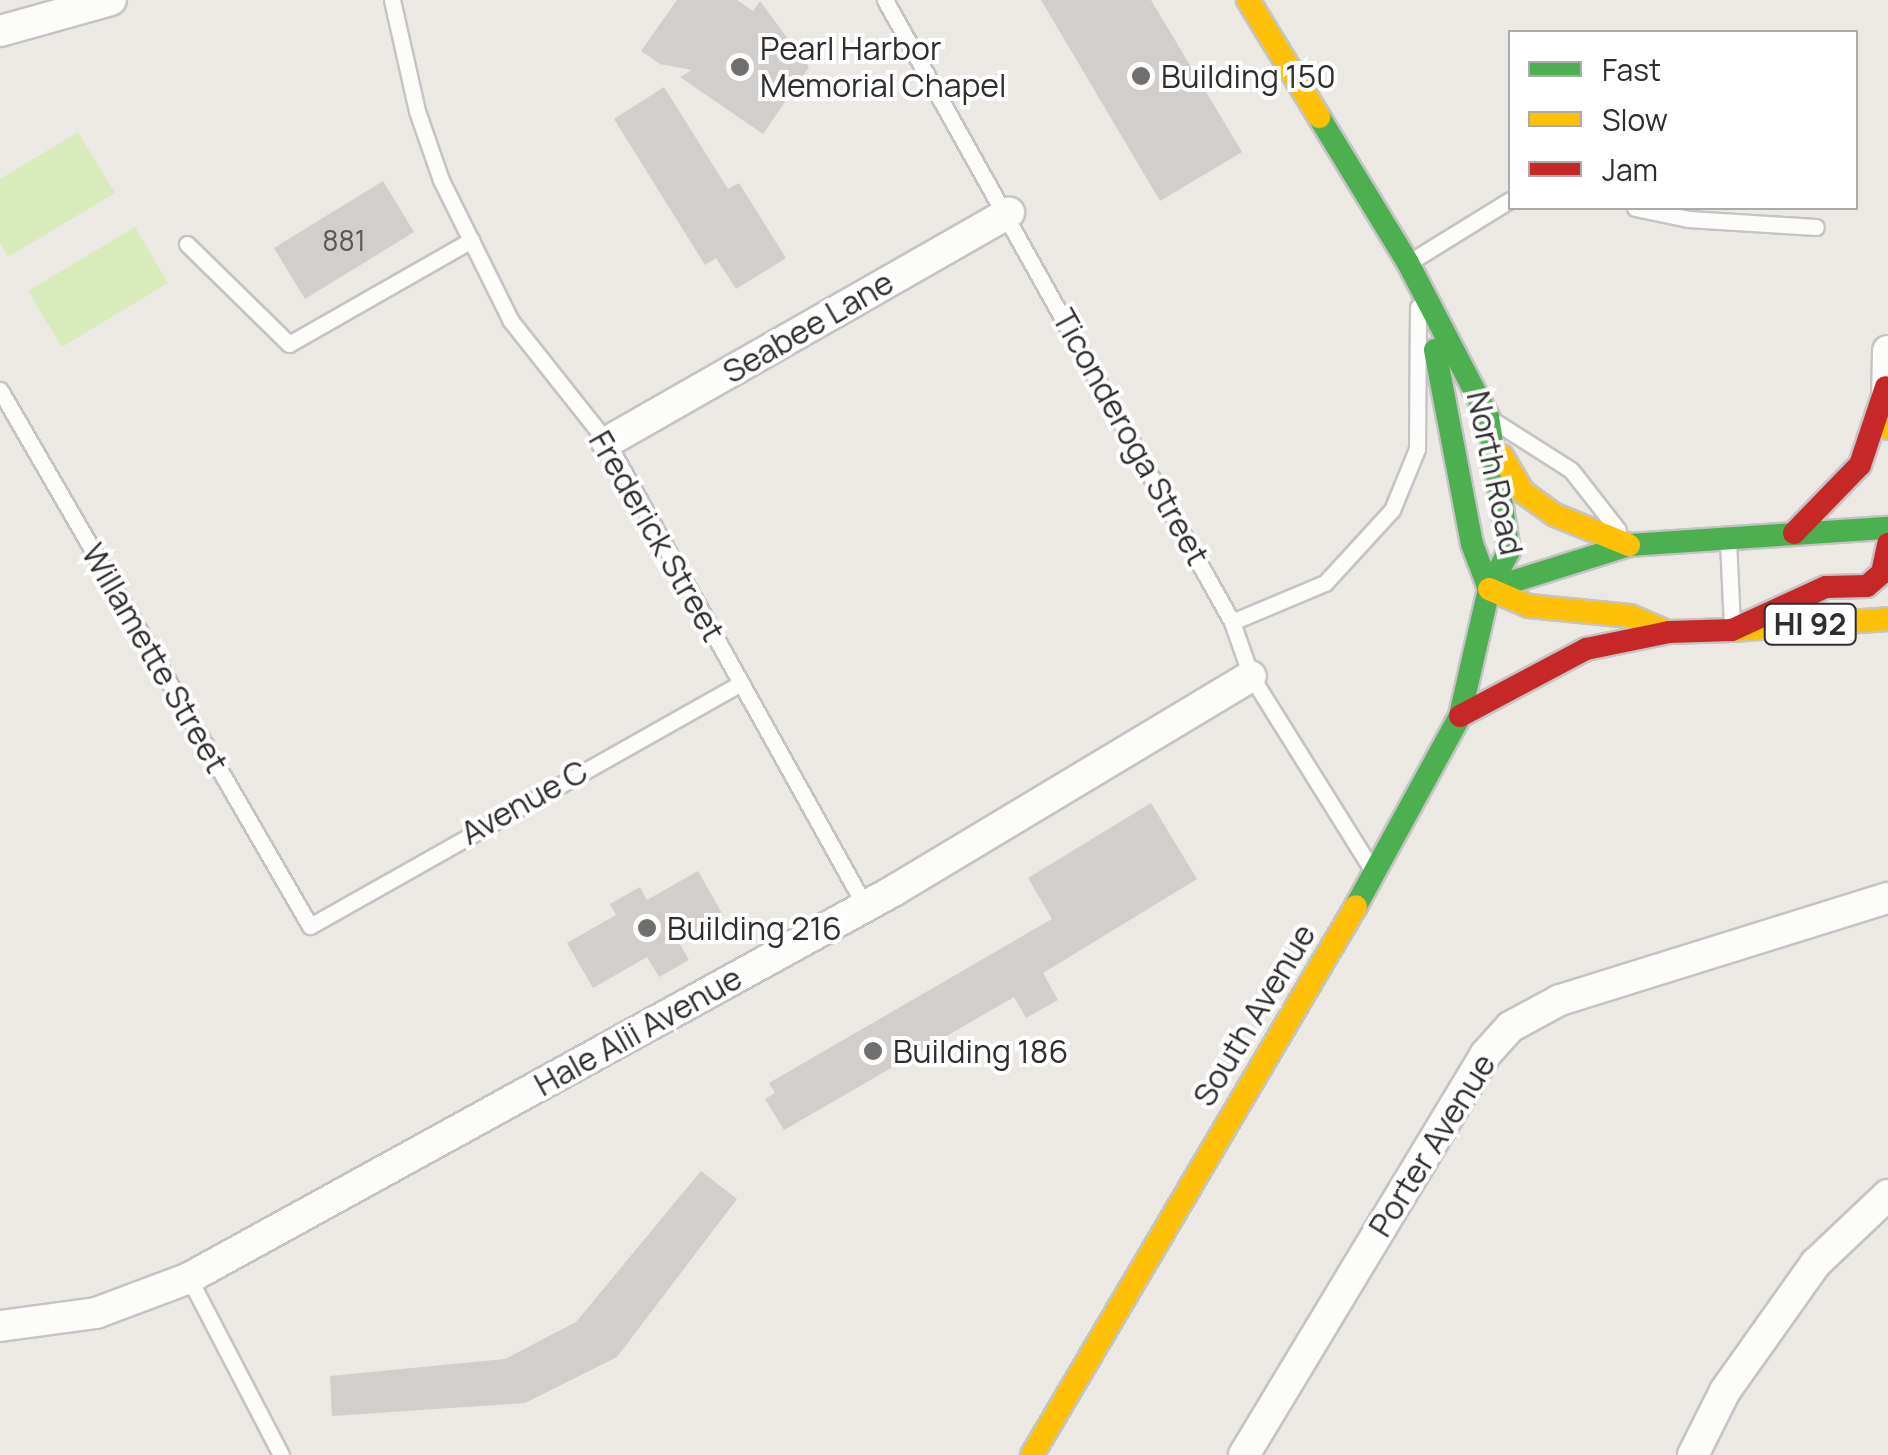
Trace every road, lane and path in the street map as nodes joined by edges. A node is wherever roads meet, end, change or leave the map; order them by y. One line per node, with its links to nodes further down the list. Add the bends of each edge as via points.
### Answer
1 (110, 0): 5 (street)
2 (392, 0): 11 (lane, Frederick Street, via 418,111)
3 (885, 0): 9 (lane, Ticonderoga Street)
4 (1248, 0): 13 (street, North Road)
5 (50, 8): 6 (street)
6 (0, 31)
7 (1508, 202): 13 (lane)
8 (1644, 210): 10 (lane, via 1688,220)
9 (1009, 213): 19 (street, Seabee Lane); 29 (lane, Ticonderoga Street)
10 (1816, 227)
11 (471, 240): 12 (lane, via 289,344); 19 (lane, Frederick Street, via 511,321)
12 (187, 244)
13 (1413, 273): 17 (street, North Road); 27 (street, North Road, via 1452,420 1472,544); 29 (lane, via 1418,448 1392,510 1324,583)
14 (1888, 352): 15 (street)
15 (1886, 387): 18 (street); 23 (street, via 1860,465)
16 (0, 390): 38 (lane, Willamette Street)
17 (1488, 417): 21 (street, North Road); 26 (lane, via 1571,470)
18 (1888, 427): 20 (street)
19 (607, 442): 33 (lane, Frederick Street)
20 (1888, 444)
21 (1498, 449): 26 (street, via 1523,492 1554,515); 27 (street, North Road, via 1509,551)
22 (1888, 528): 23 (street)
23 (1794, 533): 24 (street)
24 (1728, 536): 26 (street); 30 (lane)
25 (1888, 544): 30 (street, via 1882,573 1867,586 1826,587)
26 (1629, 545): 27 (street)
27 (1488, 589): 31 (street, via 1528,606 1630,616); 34 (street, South Avenue)
28 (1888, 619): 30 (street, HI 92)
29 (1232, 622): 32 (lane, Ticonderoga Street)
30 (1732, 630): 31 (street, HI 92)
31 (1669, 632): 34 (street, via 1555,660)
32 (1250, 676): 35 (lane, Ticonderoga Street); 37 (street, Hale Alii Avenue)
33 (741, 683): 37 (lane, Frederick Street); 38 (lane, Avenue C)
34 (1460, 716): 35 (street, South Avenue)
35 (1375, 874): 43 (street, South Avenue)
36 (1888, 898): 44 (street, Porter Avenue, via 1560,1000 1510,1027 1485,1055)
37 (865, 906): 40 (street, Hale Alii Avenue)
38 (310, 926)
39 (1888, 1195): 45 (street, via 1816,1263 1725,1391)
40 (189, 1278): 41 (street, Hale Alii Avenue, via 96,1313); 42 (lane)
41 (0, 1326)
42 (280, 1455)
43 (1032, 1455)
44 (1244, 1455)
45 (1692, 1455)

